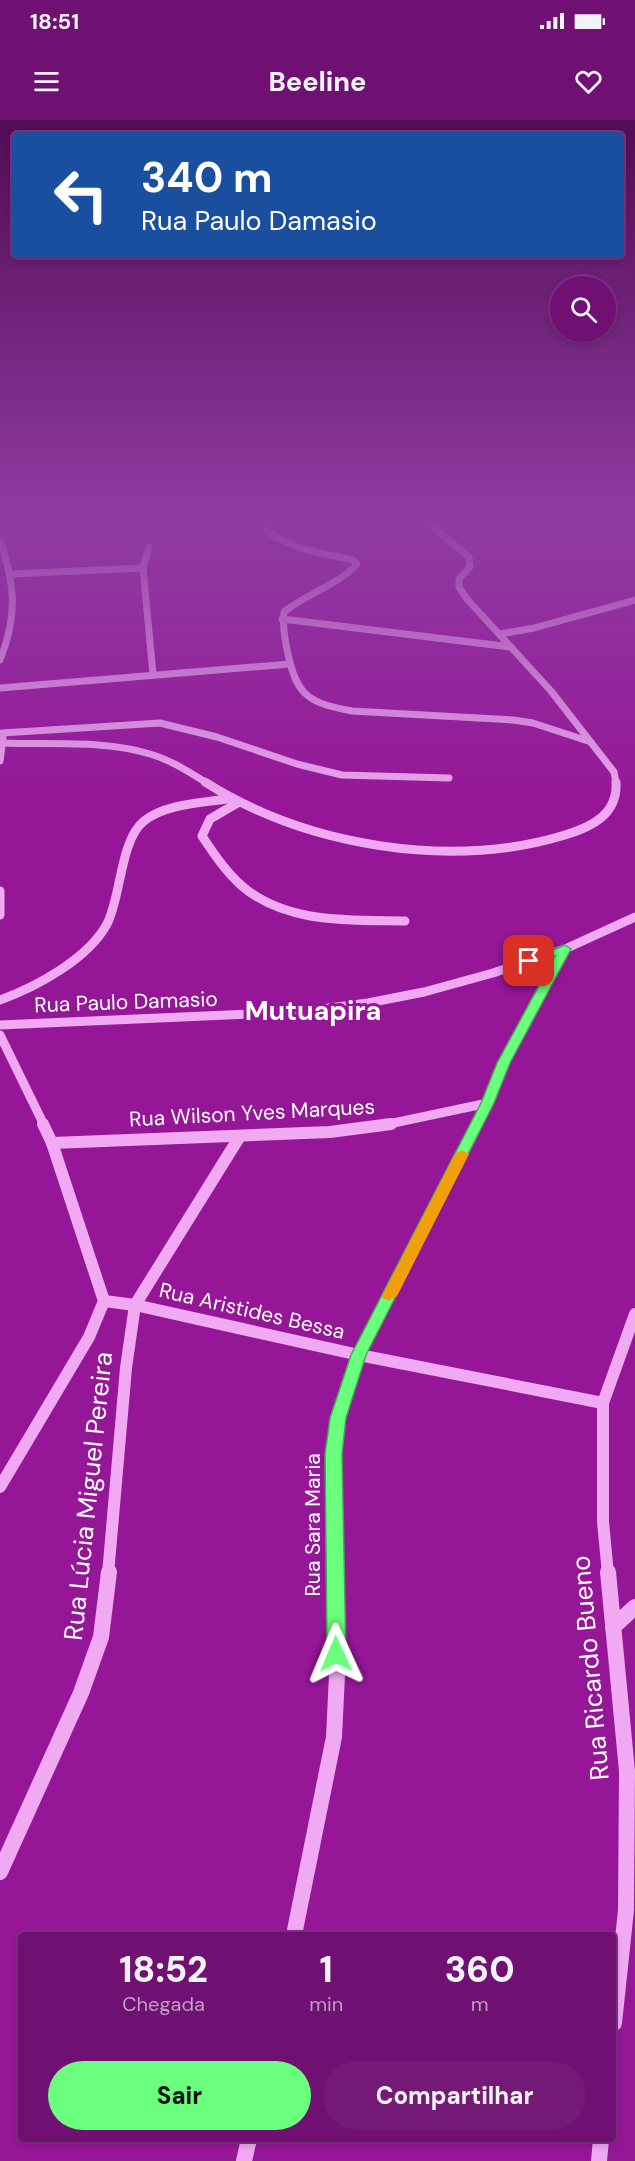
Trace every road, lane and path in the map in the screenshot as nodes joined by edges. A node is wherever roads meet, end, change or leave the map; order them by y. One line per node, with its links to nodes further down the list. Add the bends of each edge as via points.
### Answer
1 (12, 617): 8 (street)
2 (148, 617): 10 (street)
3 (484, 617): 6 (street)
4 (573, 617): 6 (street)
5 (282, 619): 7 (street); 9 (street)
6 (500, 634): 7 (street)
7 (511, 647): 13 (street)
8 (0, 660)
9 (290, 664): 10 (street); 13 (street, via 298,689 334,708 513,720)
10 (153, 674): 11 (street)
11 (0, 688)
12 (1, 731): 14 (street); 16 (street, via 160,723 342,775)
13 (592, 742): 17 (street, via 614,772 615,802 591,827 522,847 487,852 392,847 293,824)
14 (4, 743): 15 (street); 17 (street, via 147,753 186,769)
15 (0, 761)
16 (449, 778)
17 (236, 800): 21 (street, via 211,818 201,836 231,877 255,898 294,914); 23 (street, via 165,812 140,824 102,933 76,958)
18 (0, 891): 19 (street)
19 (0, 915)
20 (635, 917): 22 (street, Rua Paulo Damasio)
21 (405, 921)
22 (565, 949): 24 (street, Rua Paulo Damasio, via 424,992 357,1004 297,1012); 26 (street, Rua Sara Maria, via 504,1063)
23 (0, 1000)
24 (0, 1025)
25 (0, 1035): 28 (street)
26 (488, 1103): 27 (street, Rua Wilson Yves Marques, via 376,1127); 32 (street, Rua Sara Maria)
27 (240, 1136): 28 (street, Rua Wilson Yves Marques); 30 (street, Rua Lúcia Miguel Pereira)
28 (52, 1143): 29 (street)
29 (104, 1301): 30 (street, Rua Aristides Bessa); 34 (street, via 89,1336)
30 (135, 1305): 32 (street, Rua Aristides Bessa); 37 (street, Rua Lúcia Miguel Pereira, via 101,1637 81,1693)
31 (635, 1314): 33 (street, Rua Ricardo Bueno)
32 (359, 1355): 33 (street, Rua Aristides Bessa); 38 (street, Rua Sara Maria, via 338,1418 333,1454 337,1675 334,1737)
33 (603, 1403): 36 (street, Rua Ricardo Bueno, via 603,1522)
34 (0, 1487)
35 (635, 1608): 36 (street)
36 (613, 1627): 39 (street, Rua Ricardo Bueno, via 627,1771 626,1910)
37 (0, 1872)
38 (295, 1932)
39 (616, 2004)
40 (248, 2142): 42 (street)
41 (601, 2142): 43 (street)
42 (244, 2161)
43 (599, 2161)

